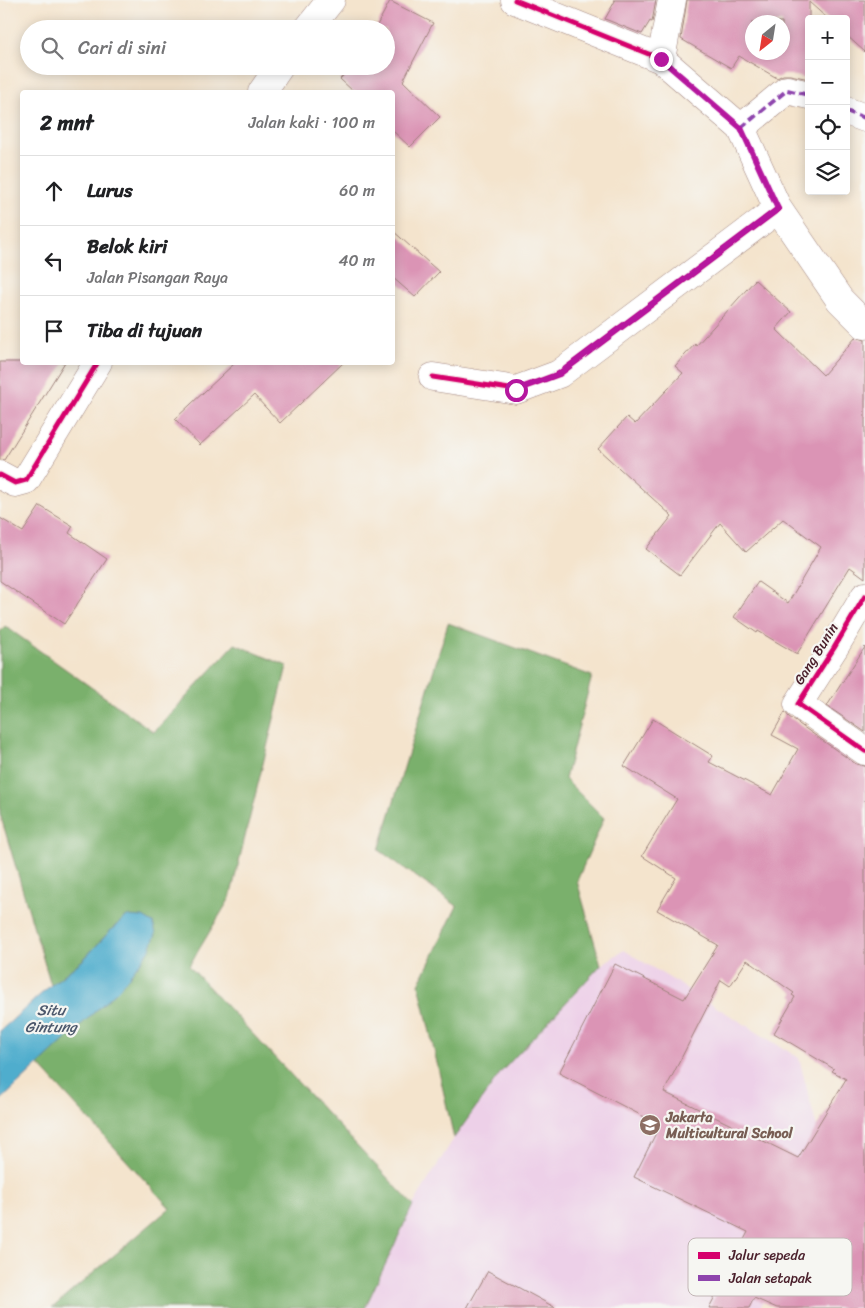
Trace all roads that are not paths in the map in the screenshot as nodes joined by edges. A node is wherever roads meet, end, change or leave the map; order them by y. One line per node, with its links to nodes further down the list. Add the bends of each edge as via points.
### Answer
1 (331, 0): 4 (street)
2 (515, 0): 5 (street)
3 (672, 0): 5 (street)
4 (315, 20)
5 (661, 59): 11 (street)
6 (274, 75): 7 (street)
7 (263, 90)
8 (805, 94): 11 (street, via 787,90)
9 (850, 112): 10 (street)
10 (865, 118)
11 (741, 128): 12 (street)
12 (778, 209): 13 (street, via 840,300); 15 (street, via 559,374 516,390)
13 (865, 325)
14 (96, 365): 16 (street, via 26,480 15,483)
15 (433, 377)
16 (0, 475)
17 (865, 596): 18 (street, Gang Bunin, via 798,704)
18 (865, 751)

